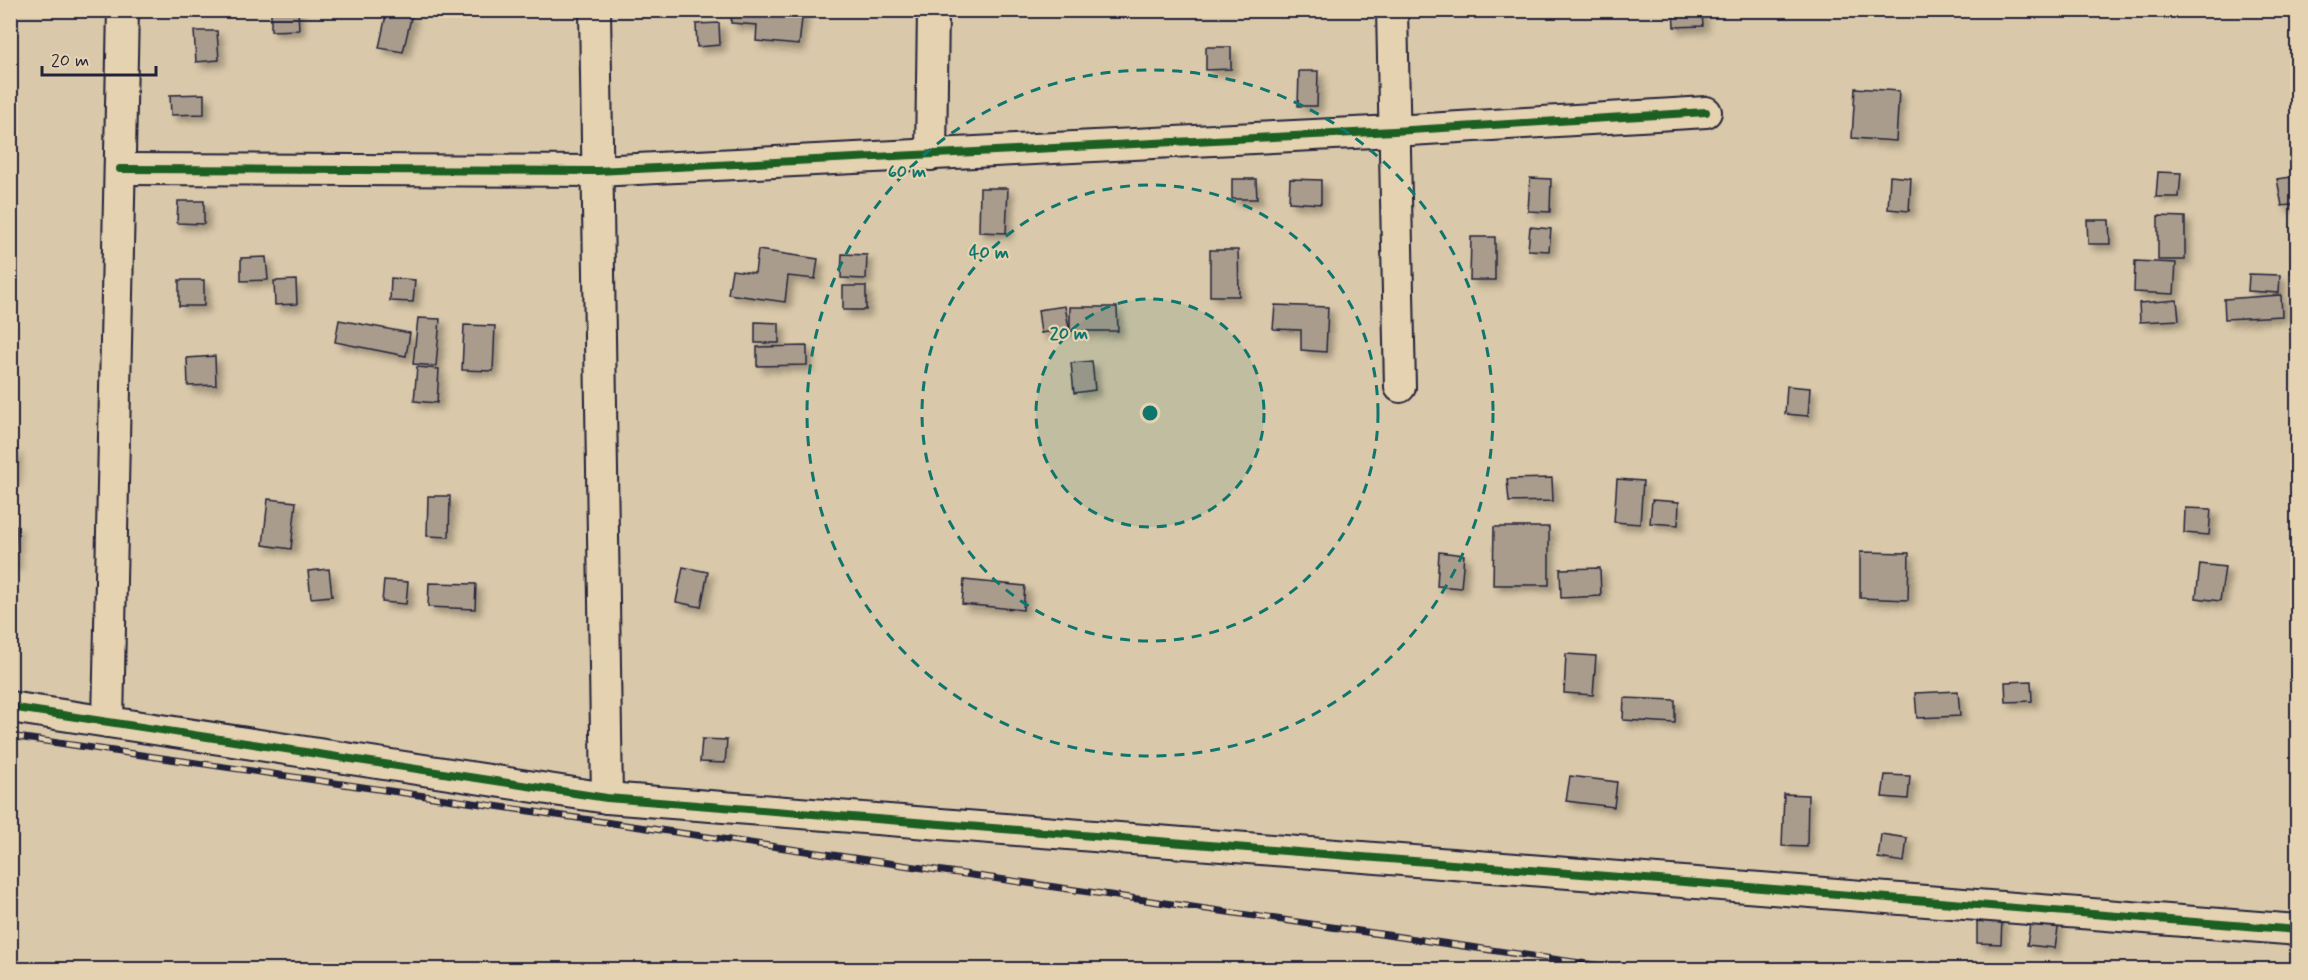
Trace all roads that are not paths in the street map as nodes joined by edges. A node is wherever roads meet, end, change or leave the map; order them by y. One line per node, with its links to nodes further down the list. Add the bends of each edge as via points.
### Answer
1 (123, 10): 8 (street)
2 (595, 10): 9 (street)
3 (933, 10): 7 (street)
4 (1392, 10): 6 (street)
5 (1706, 112): 6 (street)
6 (1394, 131): 7 (street); 10 (street)
7 (931, 155): 9 (street)
8 (120, 169): 9 (street); 12 (street)
9 (597, 171): 13 (street)
10 (1400, 387)
11 (10, 706): 12 (street)
12 (108, 722): 13 (street)
13 (607, 798): 14 (street)
14 (2298, 930)

